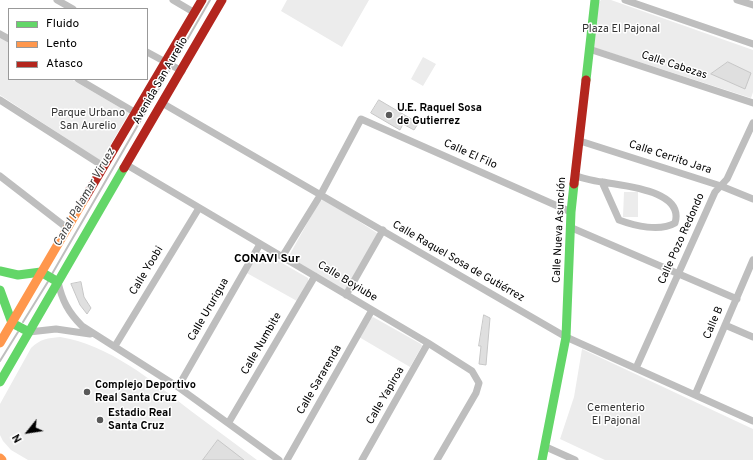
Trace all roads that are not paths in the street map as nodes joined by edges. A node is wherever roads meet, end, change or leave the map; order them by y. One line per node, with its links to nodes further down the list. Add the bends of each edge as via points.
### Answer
1 (57, 0): 9 (street)
2 (173, 0): 10 (street)
3 (202, 0): 10 (main road, Avenida San Aurelio)
4 (222, 0): 15 (main road, Avenida San Aurelio)
5 (595, 0): 12 (main road, Calle Nueva Asunción)
6 (625, 0): 11 (street)
7 (737, 0): 8 (street)
8 (753, 6)
9 (71, 8)
10 (195, 13): 14 (main road, Avenida San Aurelio)
11 (753, 44)
12 (589, 50): 19 (street, Calle Cabezas); 22 (main road, Calle Nueva Asunción)
13 (148, 52): 14 (street)
14 (167, 62): 15 (street); 20 (main road, Avenida San Aurelio)
15 (180, 70): 18 (main road, Avenida San Aurelio)
16 (80, 80): 20 (street)
17 (0, 100): 24 (street)
18 (162, 103): 23 (main road, Avenida San Aurelio); 29 (street, Calle Raquel Sosa de Gutiérrez)
19 (753, 103)
20 (136, 113): 24 (main road, Avenida San Aurelio)
21 (753, 123): 28 (street, Calle Pozo Redondo, via 727,179)
22 (580, 141): 26 (main road, Calle Nueva Asunción); 28 (street, Calle Cerrito Jara)
23 (127, 165): 31 (street, Calle Boyiube); 44 (main road, Avenida San Aurelio)
24 (103, 166): 33 (main road, Avenida San Aurelio)
25 (0, 176): 33 (street)
26 (575, 176): 27 (street); 32 (main road, Calle Nueva Asunción)
27 (602, 182): 27 (street, via 641,188 655,194 674,208 677,216 675,223 668,228 659,228 632,225 619,220)
28 (721, 186): 30 (street, Calle Cerrito Jara); 42 (street, Calle Pozo Redondo, via 715,192)
29 (321, 194): 32 (street, Calle El Filo, via 361,119); 35 (street, Calle Raquel Sosa de Gutiérrez); 37 (street)
30 (753, 199)
31 (199, 208): 36 (street, Calle Boyiube); 57 (street, Calle Yoobi)
32 (571, 212): 34 (main road, Calle Nueva Asunción)
33 (67, 228): 41 (main road, Avenida San Aurelio)
34 (572, 228): 42 (street); 53 (main road, Calle Nueva Asunción)
35 (383, 230): 46 (street); 53 (street, Calle Raquel Sosa de Gutiérrez)
36 (260, 244): 37 (street, Calle Boyiube); 60 (street, Calle Ururigua)
37 (282, 257): 43 (street, Calle Boyiube)
38 (753, 260): 39 (street, Calle B)
39 (751, 268): 47 (street, Calle B)
40 (0, 271): 41 (main road, via 18,276)
41 (43, 273): 44 (main road); 49 (main road, Avenida San Aurelio)
42 (678, 275): 47 (street); 58 (street, Calle Pozo Redondo)
43 (315, 276): 46 (street, Calle Boyiube); 63 (street, Calle Numbite)
44 (56, 281): 51 (main road, Avenida San Aurelio); 52 (street, via 70,314)
45 (0, 290): 49 (main road)
46 (346, 295): 48 (street, Calle Boyiube)
47 (736, 299): 50 (street, Calle B)
48 (372, 310): 56 (street, Calle Boyiube); 68 (street, Calle Sararenda)
49 (13, 323): 51 (main road); 55 (main road, Avenida San Aurelio)
50 (726, 325): 54 (street); 61 (street, Calle B)
51 (29, 332): 52 (street, via 56,329); 59 (main road, Avenida San Aurelio)
52 (96, 336): 57 (street)
53 (566, 337): 58 (street, Calle Raquel Sosa de Gutiérrez); 64 (main road, Calle Nueva Asunción)
54 (753, 337)
55 (0, 343)
56 (428, 344): 69 (street, Calle Yapiroa); 70 (street, Calle Boyiube, via 472,371 478,383 476,393)
57 (115, 346): 60 (street)
58 (636, 368): 61 (street, Calle Raquel Sosa de Gutiérrez)
59 (0, 382)
60 (178, 387): 63 (street)
61 (694, 395): 62 (street, Calle Raquel Sosa de Gutiérrez)
62 (753, 421)
63 (229, 422): 67 (street)
64 (546, 447): 71 (main road, Calle Nueva Asunción); 72 (street)
65 (0, 458): 66 (main road)
66 (2, 460)
67 (279, 460)
68 (287, 460)
69 (362, 460)
70 (437, 460)
71 (542, 460)
72 (575, 460)

